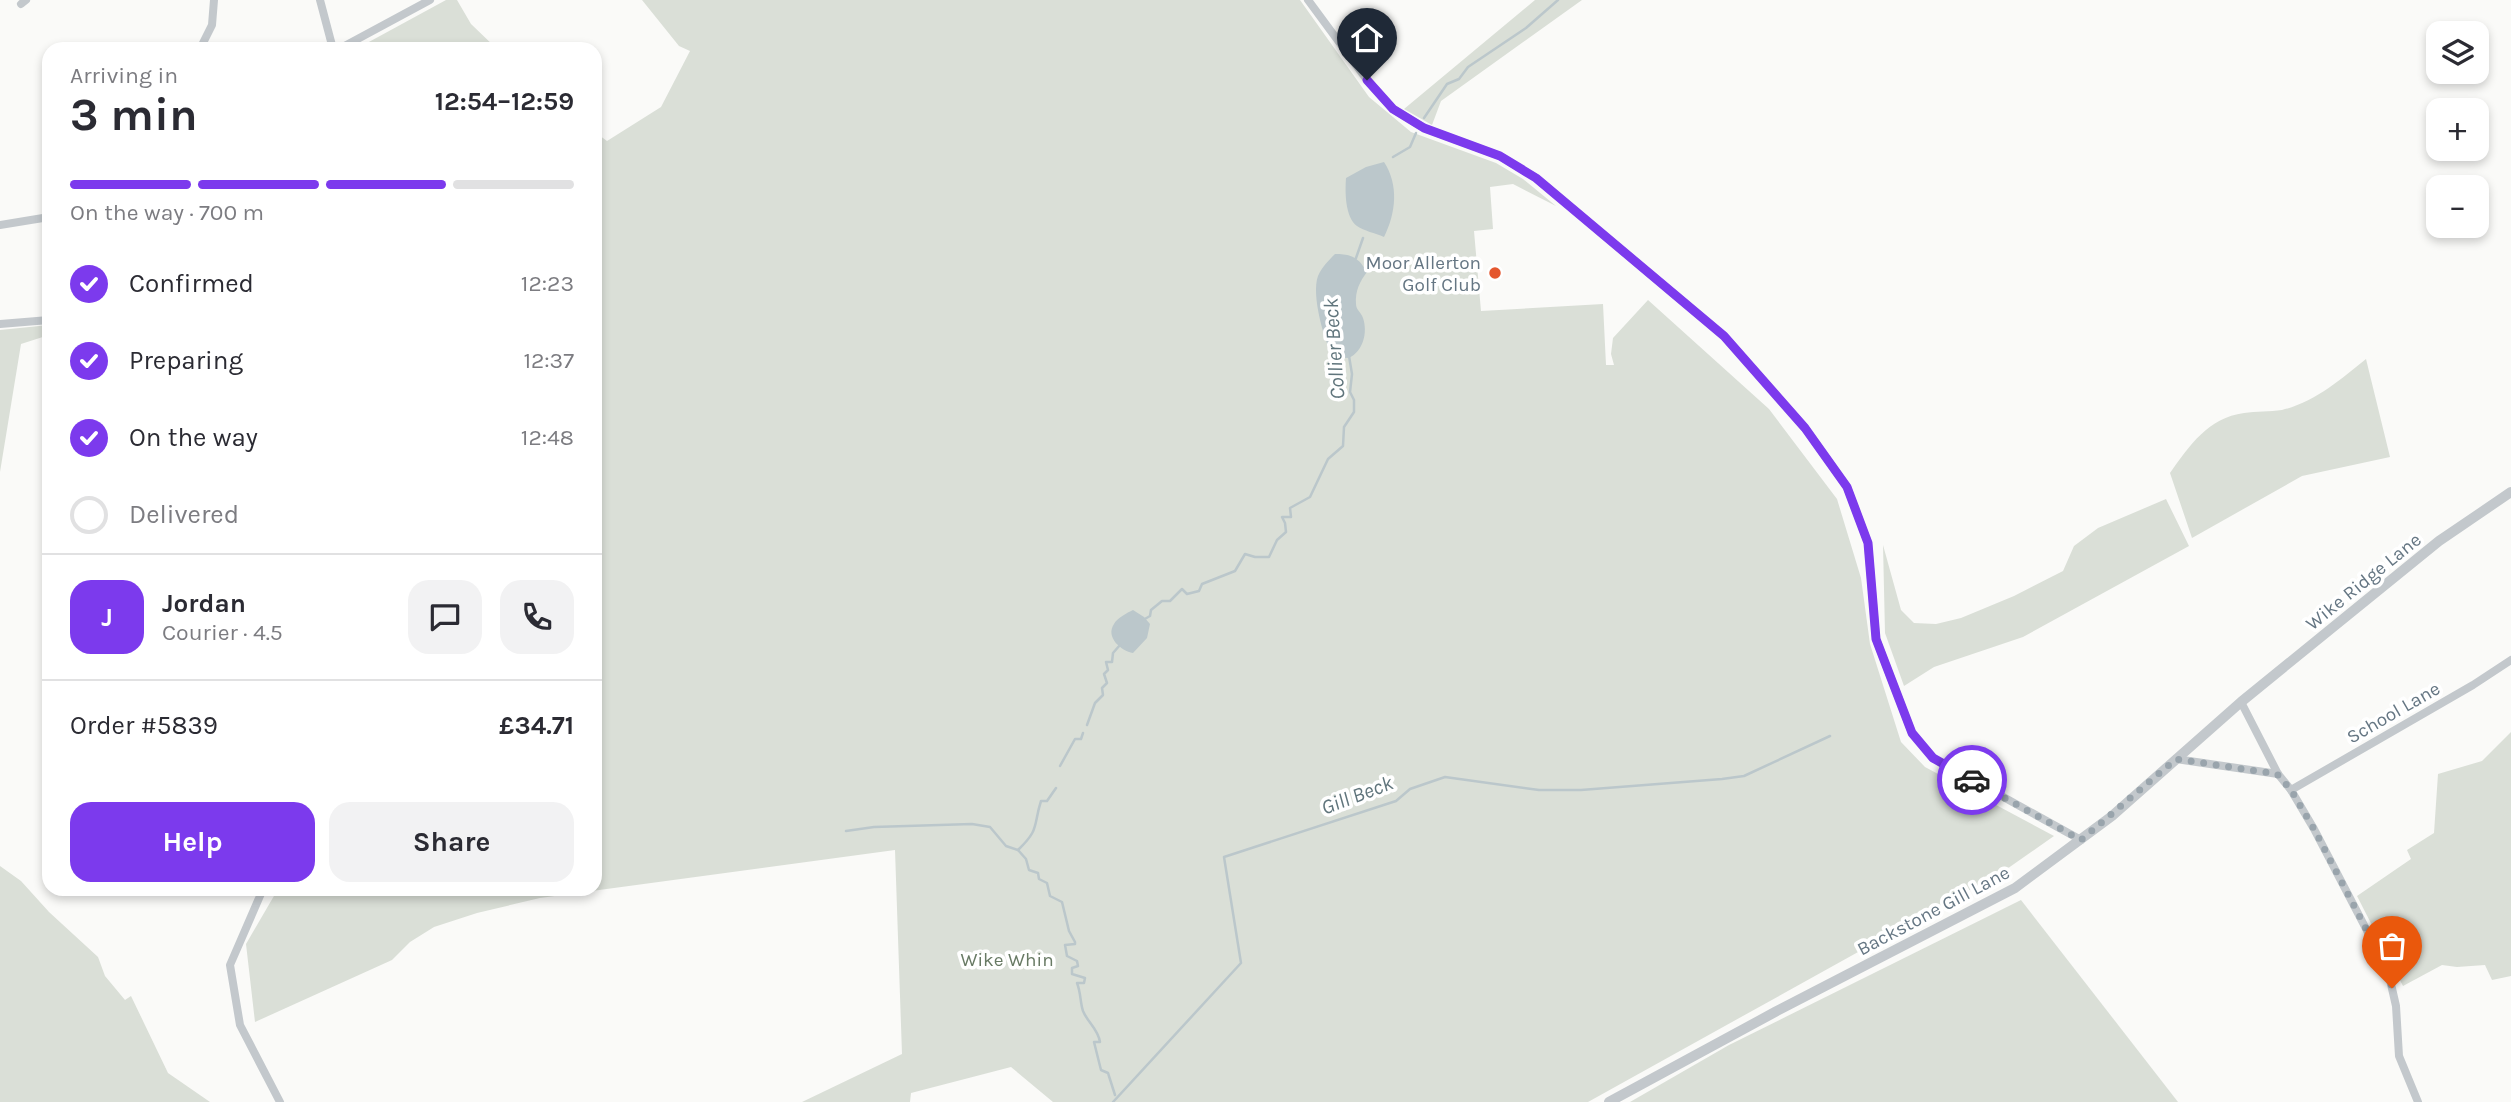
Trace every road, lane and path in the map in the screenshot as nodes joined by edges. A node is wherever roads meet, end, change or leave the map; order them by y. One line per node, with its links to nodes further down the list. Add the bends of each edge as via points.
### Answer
1 (214, 0): 5 (street, via 212,25)
2 (320, 0): 6 (street)
3 (430, 0): 7 (street)
4 (1308, 0): 18 (street, via 1393,109 1424,128 1500,156 1536,178 1724,336 1805,428 1847,487 1868,543 1876,639 1912,733 1933,758)
5 (204, 42)
6 (331, 42)
7 (352, 42)
8 (42, 218): 9 (street)
9 (0, 225)
10 (42, 321): 11 (street)
11 (0, 324)
12 (2511, 492): 14 (street, Wike Ridge Lane, via 2434,545)
13 (2511, 660): 17 (street, School Lane)
14 (2241, 702): 15 (street, Backstone Gill Lane); 16 (street)
15 (2176, 759): 16 (street); 18 (street, Backstone Gill Lane)
16 (2277, 774): 17 (street)
17 (2291, 790): 22 (street, via 2388,971 2399,1056)
18 (2081, 840): 21 (street, Backstone Gill Lane, via 2004,894)
19 (260, 896): 20 (street, via 230,965 240,1025)
20 (280, 1102)
21 (1609, 1102)
22 (2418, 1102)

